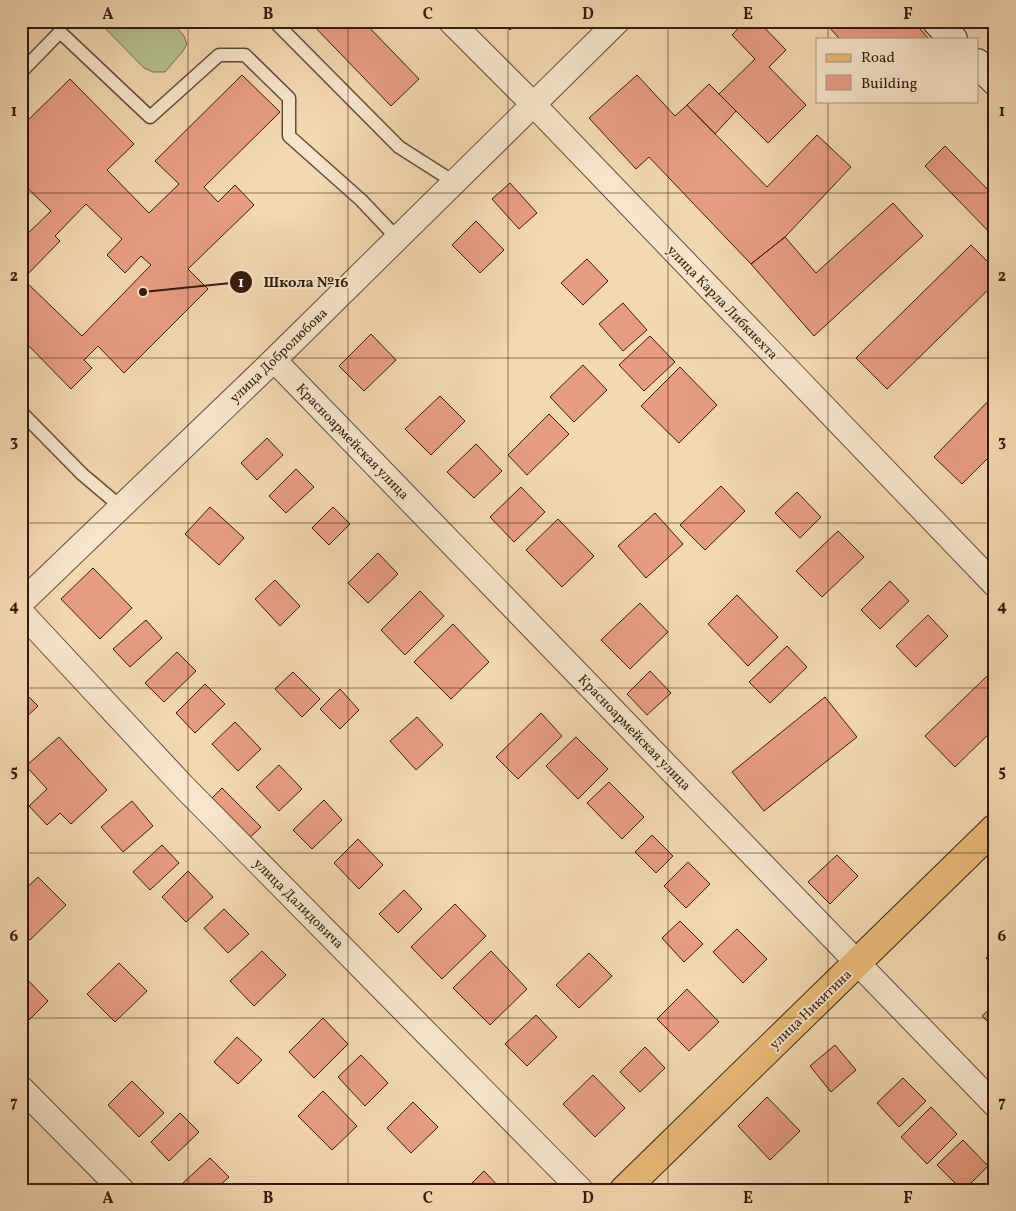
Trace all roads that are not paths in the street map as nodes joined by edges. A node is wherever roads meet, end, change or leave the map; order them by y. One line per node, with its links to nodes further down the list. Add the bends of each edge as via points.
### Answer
1 (274, 21): 10 (lane, via 399,147)
2 (450, 21): 9 (street, улица Карла Либкнехта)
3 (618, 21): 9 (street, улица Добролюбова)
4 (936, 21): 5 (main road)
5 (952, 38)
6 (978, 64): 8 (main road)
7 (21, 72): 11 (lane, via 60,32 150,117 219,54 245,55 289,98 289,136)
8 (995, 81)
9 (533, 104): 10 (street, улица Добролюбова); 15 (street, улица Карла Либкнехта)
10 (454, 182): 11 (street, улица Добролюбова)
11 (398, 238): 12 (street, улица Добролюбова)
12 (274, 360): 14 (street, улица Добролюбова); 19 (street, Красноармейская улица)
13 (23, 417): 14 (lane, via 82,474)
14 (121, 506): 16 (street, улица Добролюбова)
15 (995, 585)
16 (21, 603)
17 (21, 612): 23 (street, улица Далидовича, via 183,786)
18 (995, 828): 19 (main road, улица Никитина)
19 (857, 962): 21 (street, Красноармейская улица); 24 (main road, улица Никитина)
20 (21, 1088): 22 (street)
21 (995, 1105)
22 (122, 1190)
23 (581, 1190)
24 (624, 1190)

